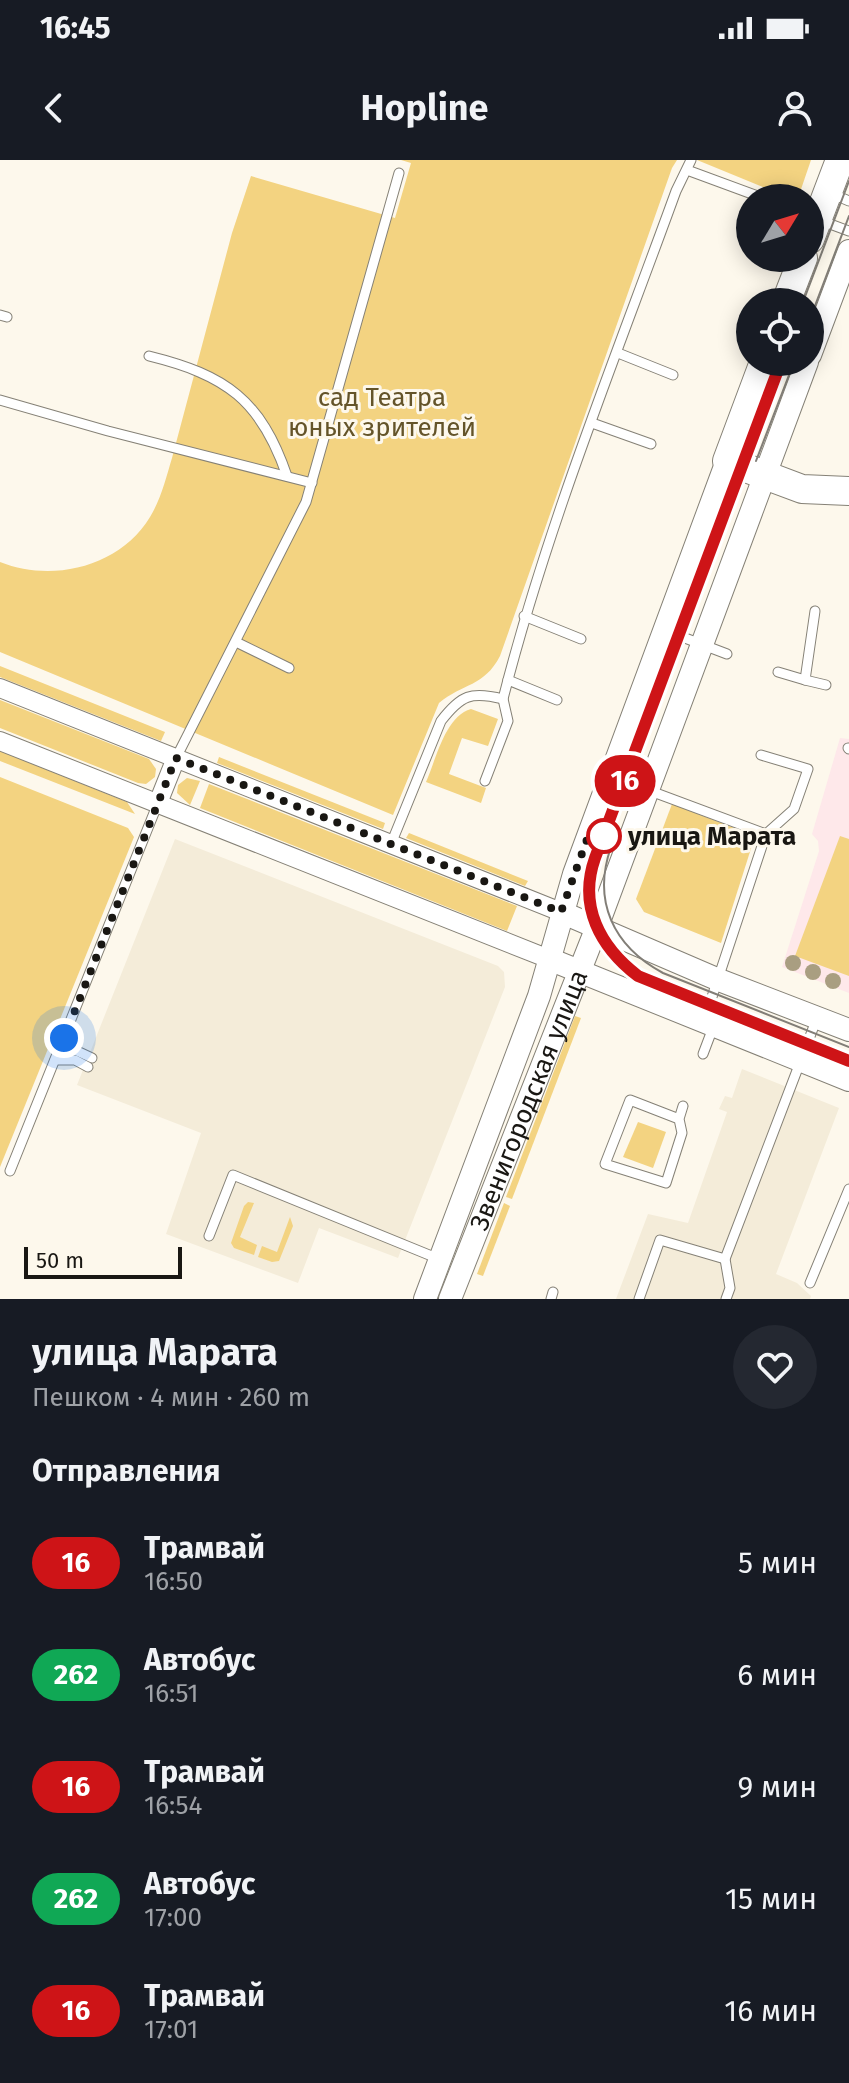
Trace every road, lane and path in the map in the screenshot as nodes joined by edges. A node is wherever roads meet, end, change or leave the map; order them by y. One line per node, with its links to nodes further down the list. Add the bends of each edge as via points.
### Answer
1 (840, 160): 5 (main road)
2 (689, 165): 4 (lane); 11 (lane)
3 (399, 173): 22 (lane)
4 (736, 186)
5 (838, 197): 6 (main road)
6 (824, 212)
7 (824, 227): 8 (lane)
8 (849, 231)
9 (849, 251): 10 (street)
10 (824, 318)
11 (618, 353): 13 (lane); 17 (lane)
12 (149, 356): 21 (lane, via 191,367 222,383 255,412 276,444)
13 (673, 375)
14 (759, 376): 19 (main road, Звенигородская улица)
15 (802, 376): 20 (street, Звенигородская улица)
16 (0, 400): 21 (lane)
17 (592, 423): 18 (lane); 25 (lane)
18 (651, 444)
19 (727, 461): 20 (main road); 26 (street, Звенигородская улица)
20 (765, 475): 23 (main road, via 802,489); 29 (street, Звенигородская улица)
21 (287, 476): 22 (lane)
22 (312, 483): 28 (lane)
23 (849, 491)
24 (815, 611): 34 (lane)
25 (524, 616): 27 (lane); 33 (lane)
26 (664, 630): 29 (lane); 42 (street, Звенигородская улица)
27 (581, 639)
28 (236, 642): 31 (lane); 41 (lane)
29 (702, 644): 30 (lane); 44 (street, Звенигородская улица)
30 (727, 654)
31 (289, 668)
32 (778, 672): 34 (lane)
33 (508, 680): 37 (lane); 38 (lane)
34 (805, 680): 35 (lane)
35 (826, 685)
36 (0, 688): 41 (street)
37 (503, 699): 43 (lane, via 508,721); 47 (lane, via 470,695 441,721)
38 (557, 700)
39 (0, 741): 45 (street)
40 (761, 755): 46 (lane, via 808,769 794,809)
41 (176, 758): 45 (street); 47 (street)
42 (610, 776): 44 (lane); 48 (street, Звенигородская улица)
43 (485, 781)
44 (648, 789): 46 (lane); 49 (street, Звенигородская улица)
45 (158, 803): 50 (street); 56 (lane)
46 (766, 834): 52 (lane)
47 (391, 844): 48 (street)
48 (561, 912): 49 (street); 50 (street, Звенигородская улица)
49 (597, 927): 51 (street, Звенигородская улица); 52 (street)
50 (549, 959): 51 (street); 66 (street, Звенигородская улица)
51 (578, 971): 54 (street); 68 (street, Звенигородская улица)
52 (719, 980): 53 (street); 54 (lane)
53 (817, 1018): 55 (street); 59 (lane)
54 (709, 1023): 57 (lane); 59 (street)
55 (849, 1030)
56 (64, 1038): 58 (lane); 58 (lane, via 90,1062)
57 (703, 1054)
58 (55, 1060): 63 (lane)
59 (800, 1061): 60 (street); 67 (lane)
60 (849, 1080)
61 (683, 1106): 62 (lane)
62 (679, 1119): 62 (lane, via 630,1100 605,1164 666,1183 682,1133)
63 (10, 1171)
64 (849, 1189): 69 (lane)
65 (209, 1236): 66 (lane, via 233,1175)
66 (440, 1259): 68 (lane); 70 (street, Звенигородская улица)
67 (725, 1259): 72 (lane, via 660,1240); 73 (lane, via 730,1288)
68 (463, 1268): 71 (street, Звенигородская улица)
69 (810, 1283)
70 (425, 1299)
71 (450, 1299)
72 (639, 1299)
73 (726, 1299)

